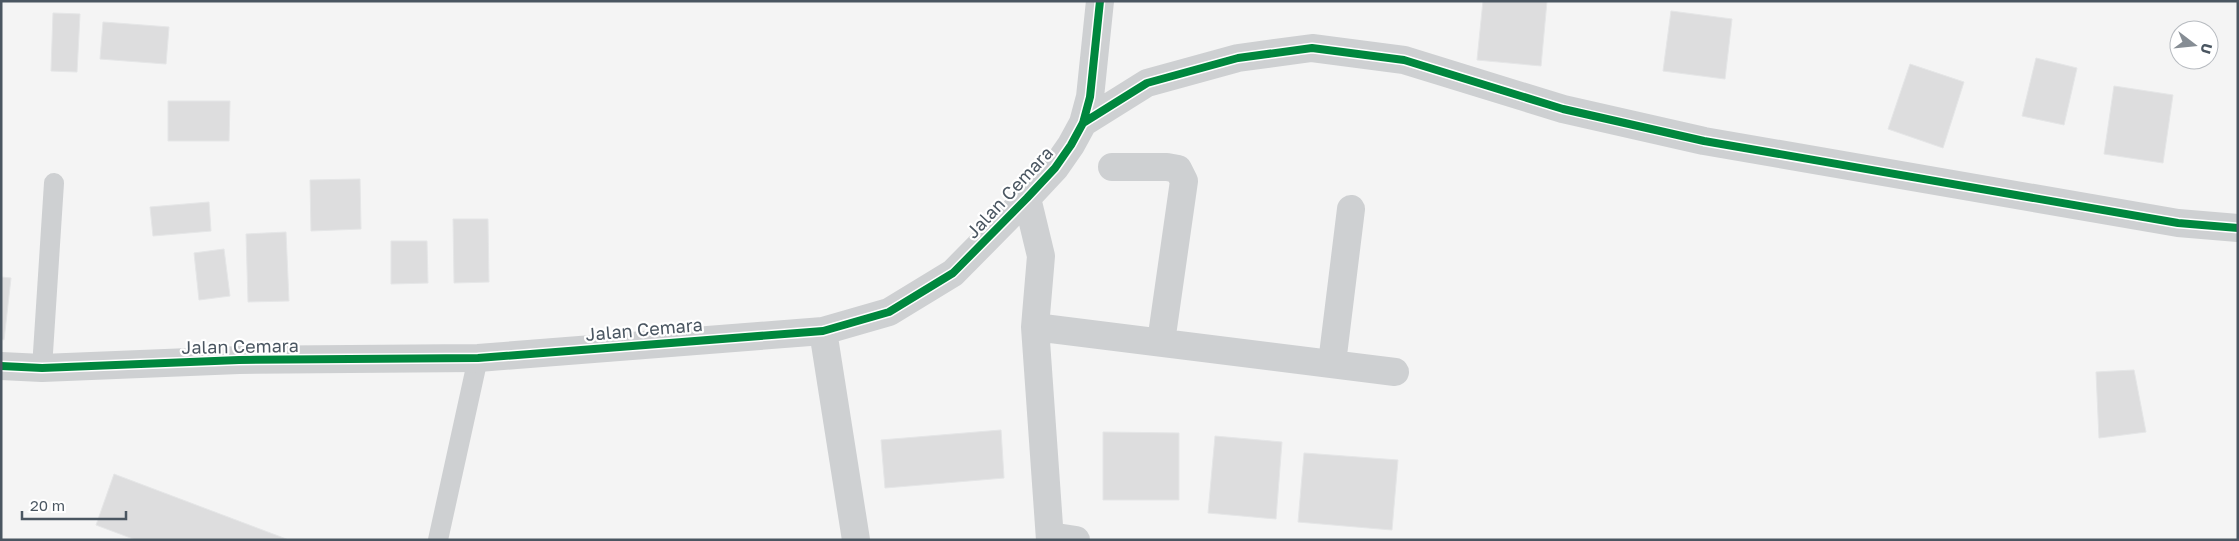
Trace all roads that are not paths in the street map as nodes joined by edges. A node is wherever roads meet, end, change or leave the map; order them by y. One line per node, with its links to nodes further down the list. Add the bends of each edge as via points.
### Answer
1 (1100, 1): 2 (street, Jalan Cemara, via 1090,97)
2 (1083, 123): 5 (street, Jalan Cemara, via 1055,168); 7 (street, via 1147,83 1238,58 1312,48 1404,60 1563,108 1704,141 2178,223)
3 (1112, 167): 10 (street, via 1178,169 1184,181)
4 (54, 183): 14 (lane)
5 (1027, 198): 8 (street, via 1041,256); 9 (street, Jalan Cemara, via 953,273 889,312)
6 (1351, 209): 12 (street)
7 (2238, 228)
8 (1035, 328): 10 (street); 16 (street)
9 (823, 331): 11 (street, Jalan Cemara); 18 (street)
10 (1162, 342): 12 (street)
11 (478, 358): 14 (street, Jalan Cemara, via 240,360); 17 (lane)
12 (1332, 363): 15 (street)
13 (1, 366): 14 (street, Jalan Cemara)
14 (42, 368)
15 (1395, 372)
16 (1059, 539)
17 (438, 540)
18 (856, 540)

